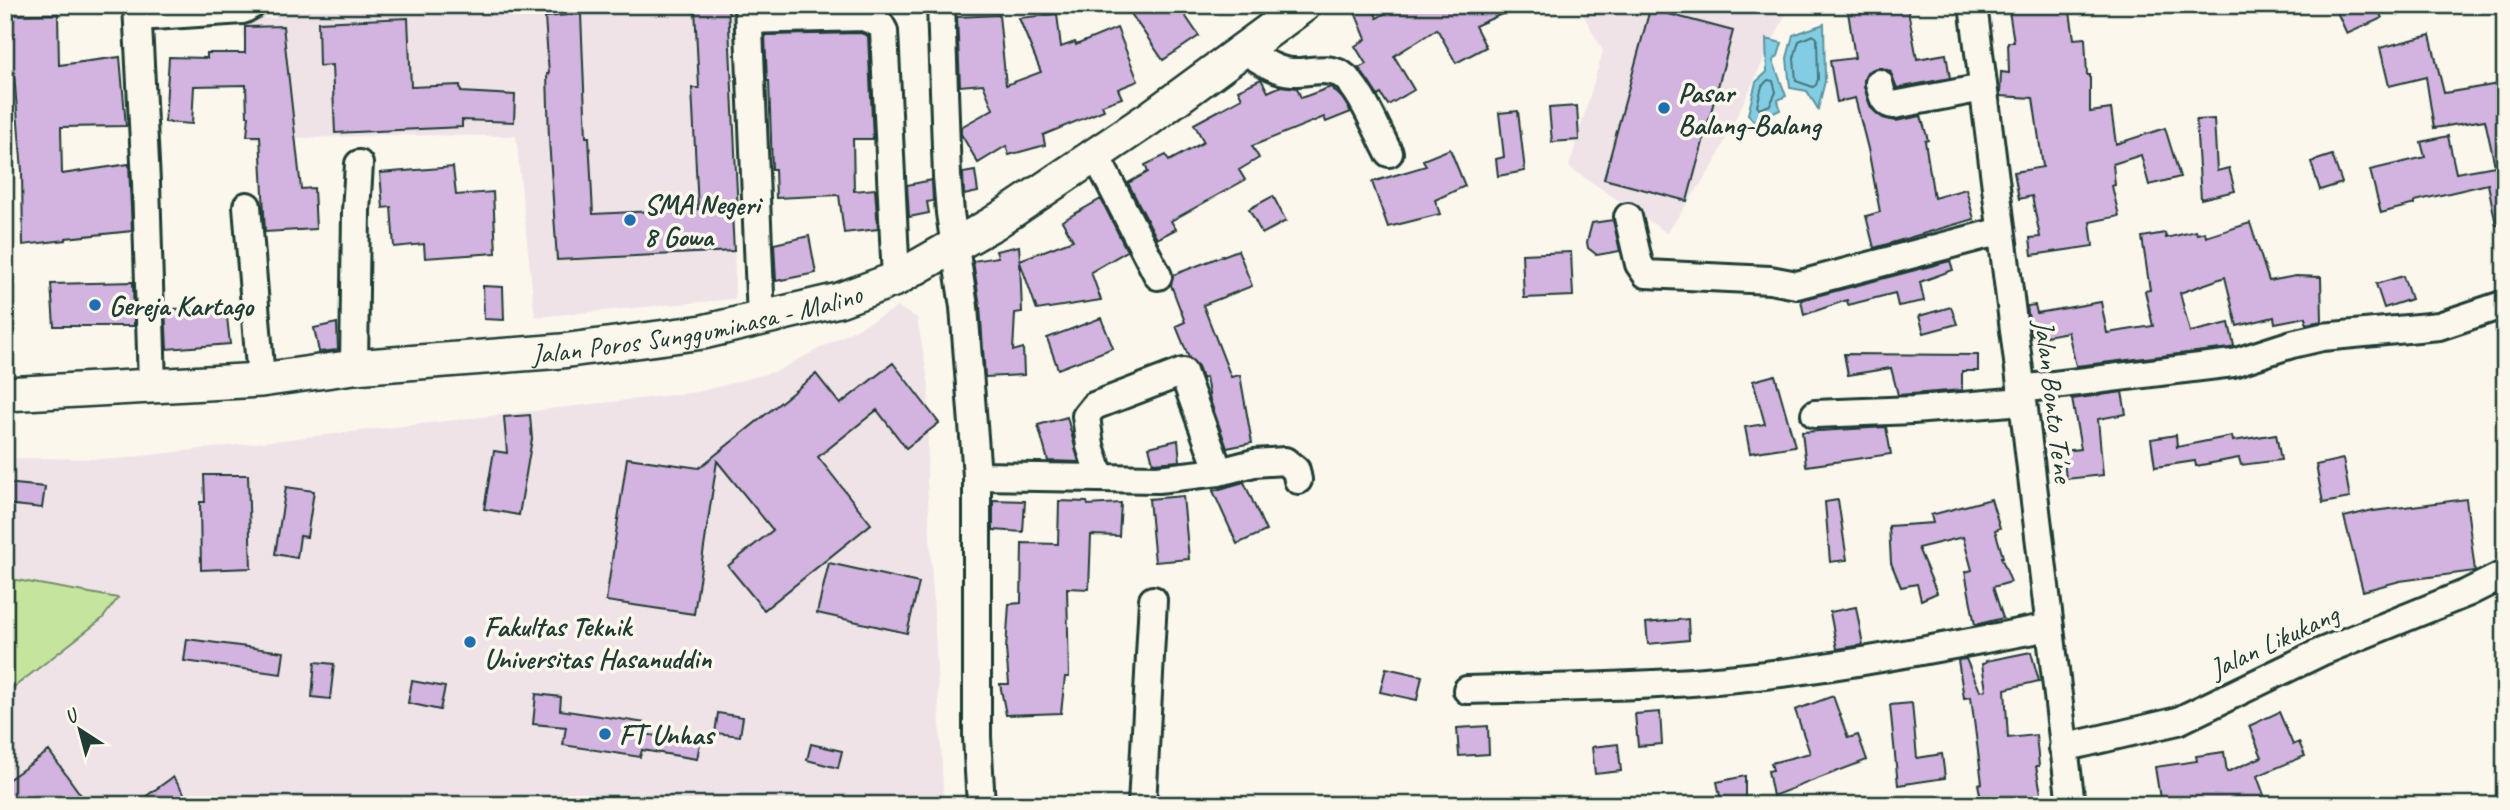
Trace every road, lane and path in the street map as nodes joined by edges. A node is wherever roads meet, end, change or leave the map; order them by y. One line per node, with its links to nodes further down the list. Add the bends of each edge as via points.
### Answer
1 (252, 5): 5 (street, via 243,10)
2 (941, 5): 16 (street, via 947,176)
3 (1304, 5): 7 (main road, Jalan Poros Sungguminasa - Malino)
4 (1973, 5): 9 (street, Jalan Bonto Te'ne)
5 (138, 11): 23 (street)
6 (748, 13): 18 (street, via 864,17 884,31); 20 (street)
7 (1242, 49): 10 (street, via 1290,72 1339,73 1355,89); 11 (main road, Jalan Poros Sungguminasa - Malino)
8 (1879, 83): 9 (street, via 1888,105)
9 (1983, 88): 15 (street, Jalan Bonto Te'ne)
10 (1389, 153)
11 (1095, 154): 16 (main road, Jalan Poros Sungguminasa - Malino); 17 (street)
12 (359, 164): 21 (street)
13 (247, 205): 22 (street)
14 (1628, 218): 15 (street, via 1639,264 1646,274 1770,280 1789,285)
15 (2001, 231): 25 (street, Jalan Bonto Te'ne)
16 (956, 246): 18 (main road, Jalan Poros Sungguminasa - Malino); 28 (street)
17 (1158, 276)
18 (897, 279): 20 (main road, Jalan Poros Sungguminasa - Malino, via 839,300)
19 (2505, 304): 25 (street, via 2439,326 2322,337 2232,363)
20 (761, 319): 21 (main road, Jalan Poros Sungguminasa - Malino, via 703,332 562,351)
21 (354, 367): 22 (main road, Jalan Poros Sungguminasa - Malino)
22 (261, 380): 23 (main road, Jalan Poros Sungguminasa - Malino)
23 (152, 386): 24 (main road, Jalan Poros Sungguminasa - Malino)
24 (5, 394)
25 (2022, 395): 26 (street, via 1913,411); 33 (street, Jalan Bonto Te'ne)
26 (1815, 414)
27 (1219, 472): 29 (street, via 1158,479); 29 (street, via 1183,372 1094,406 1086,416); 30 (street, via 1285,461 1296,470)
28 (977, 475): 29 (street); 36 (street)
29 (1100, 477)
30 (1298, 480)
31 (2505, 574): 35 (street, Jalan Likukang, via 2297,663 2178,721)
32 (1153, 600): 37 (street)
33 (2050, 627): 34 (street, via 1861,662 1707,681); 35 (street, Jalan Bonto Te'ne)
34 (1467, 690)
35 (2063, 748): 38 (street, Jalan Bonto Te'ne)
36 (981, 805)
37 (1142, 805)
38 (2071, 805)

